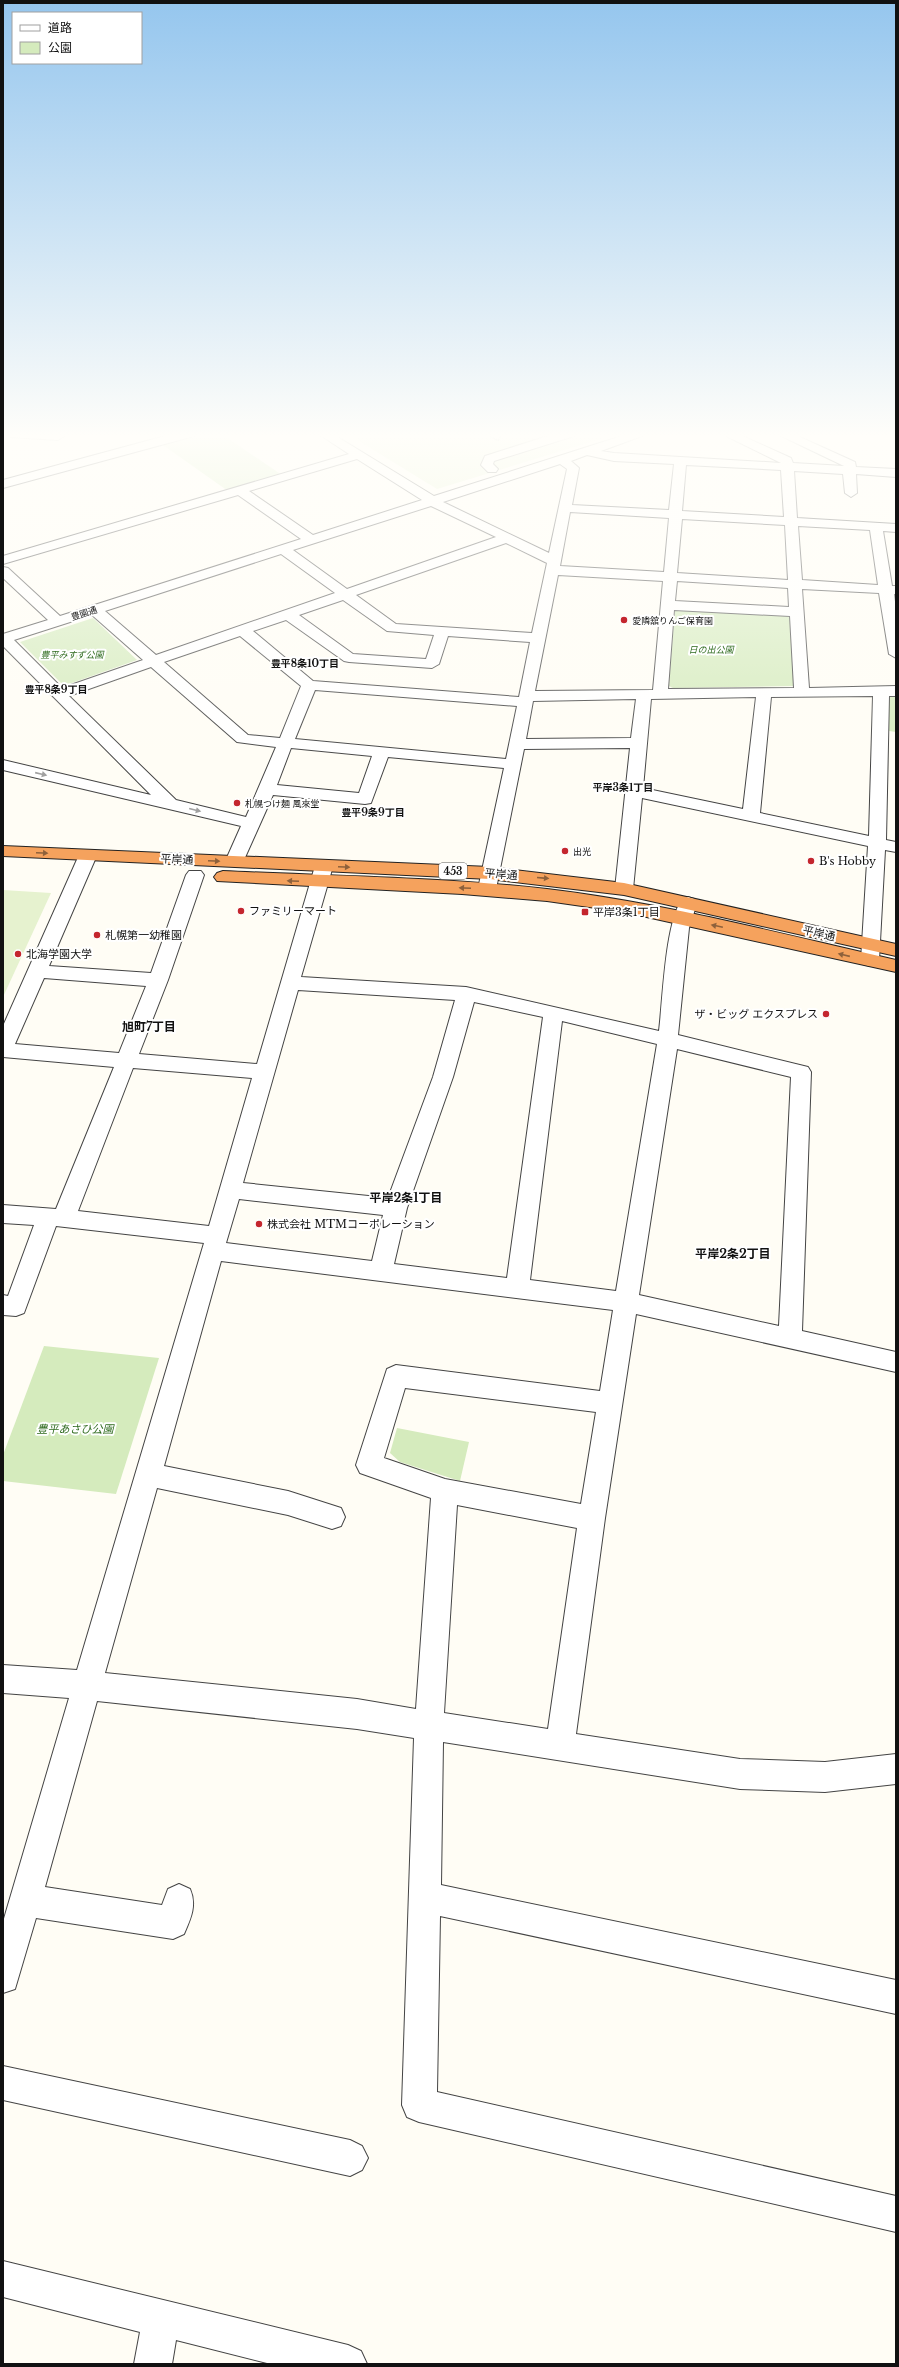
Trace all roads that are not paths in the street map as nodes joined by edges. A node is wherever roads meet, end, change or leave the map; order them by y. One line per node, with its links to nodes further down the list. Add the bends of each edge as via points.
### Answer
1 (59, 543): 10 (street)
2 (300, 543): 9 (street, 豊園通)
3 (491, 543): 16 (street)
4 (516, 543): 11 (street)
5 (557, 543): 11 (street)
6 (672, 543): 13 (street)
7 (793, 543): 14 (street)
8 (880, 543): 15 (street)
9 (282, 549): 16 (street); 18 (street, 豊園通)
10 (3, 560)
11 (552, 565): 13 (street); 24 (street)
12 (3, 571): 21 (street)
13 (670, 577): 14 (street); 17 (street)
14 (796, 584): 15 (street); 19 (street)
15 (891, 590): 26 (street)
16 (346, 594): 20 (street); 23 (street, via 392,628)
17 (667, 605): 19 (street); 33 (street)
18 (95, 610): 21 (street, 豊園通); 27 (street)
19 (797, 612): 30 (street)
20 (288, 614): 22 (street); 23 (street, via 348,658 432,664)
21 (58, 622): 25 (street, 豊園通)
22 (242, 630): 27 (street); 28 (street)
23 (442, 632): 24 (street)
24 (538, 638): 34 (street)
25 (3, 639): 32 (street)
26 (896, 654)
27 (152, 662): 32 (street); 36 (street, via 244,740)
28 (309, 685): 34 (street); 36 (street)
29 (889, 691): 30 (street); 46 (street)
30 (802, 692): 31 (street)
31 (764, 693): 33 (street); 44 (street)
32 (59, 694): 43 (street)
33 (652, 694): 34 (street); 35 (street)
34 (525, 699): 37 (street)
35 (638, 743): 37 (street); 42 (street)
36 (285, 744): 38 (street); 41 (street)
37 (516, 744): 39 (street)
38 (381, 753): 39 (street); 41 (street, via 365,799)
39 (512, 764): 54 (street)
40 (3, 765): 43 (street, one-way to 43)
41 (267, 789): 45 (street)
42 (634, 791): 44 (street); 55 (street)
43 (170, 804): 45 (street, one-way to 45)
44 (751, 816): 46 (street)
45 (251, 823): 50 (street)
46 (877, 843): 47 (street); 58 (street)
47 (896, 847)
48 (3, 851): 49 (highway, 平岸通 / 453, one-way to 49)
49 (85, 862): 50 (highway, 平岸通 / 453, one-way to 50); 51 (highway, 平岸通 / 453); 53 (highway, 平岸通 / 453); 60 (street)
50 (234, 862): 52 (highway, 平岸通 / 453)
51 (3, 866)
52 (321, 874): 53 (highway, 平岸通 / 453, one-way to 53); 54 (highway, 平岸通 / 453); 62 (street)
53 (195, 875): 61 (street)
54 (488, 881): 55 (highway, 平岸通 / 453, one-way to 55); 56 (highway, 平岸通 / 453, via 587,900)
55 (624, 889): 56 (highway, 平岸通 / 453)
56 (685, 911): 58 (highway, 平岸通 / 453); 65 (street)
57 (896, 950): 58 (highway, 平岸通 / 453)
58 (871, 952): 59 (highway, 平岸通 / 453)
59 (896, 966)
60 (37, 972): 61 (street); 66 (street)
61 (158, 980): 67 (street)
62 (290, 983): 63 (street); 68 (street)
63 (466, 994): 64 (street); 70 (street, via 443,1077)
64 (553, 1012): 65 (street); 75 (street)
65 (668, 1040): 76 (street); 78 (street, via 801,1072)
66 (3, 1050): 67 (street)
67 (126, 1061): 68 (street); 72 (street)
68 (264, 1072): 69 (street)
69 (231, 1190): 70 (street); 73 (street)
70 (396, 1208): 74 (street)
71 (3, 1214): 72 (street)
72 (56, 1218): 73 (street); 77 (street, via 16,1306)
73 (216, 1244): 74 (street); 81 (street)
74 (381, 1270): 75 (street)
75 (516, 1287): 76 (street)
76 (627, 1302): 78 (street); 80 (street)
77 (3, 1304)
78 (790, 1340): 79 (street)
79 (896, 1362)
80 (611, 1403): 82 (street, via 396,1376 369,1465); 84 (street)
81 (149, 1475): 83 (street, via 288,1503); 86 (street)
82 (445, 1491): 84 (street); 87 (street)
83 (332, 1517)
84 (592, 1518): 88 (street)
85 (3, 1679): 86 (street)
86 (87, 1686): 87 (street, via 357,1714); 91 (street)
87 (428, 1725): 88 (street); 90 (street)
88 (560, 1745): 89 (street, via 740,1774 825,1777)
89 (896, 1769)
90 (423, 1897): 94 (street); 97 (street, via 419,2105)
91 (25, 1900): 92 (street, via 173,1923); 93 (street)
92 (179, 1900)
93 (3, 1978)
94 (896, 1997)
95 (3, 2083): 96 (street)
96 (350, 2158)
97 (896, 2214)
98 (3, 2279): 99 (street)
99 (162, 2317): 100 (street); 101 (street)
100 (153, 2364)
101 (348, 2364)

